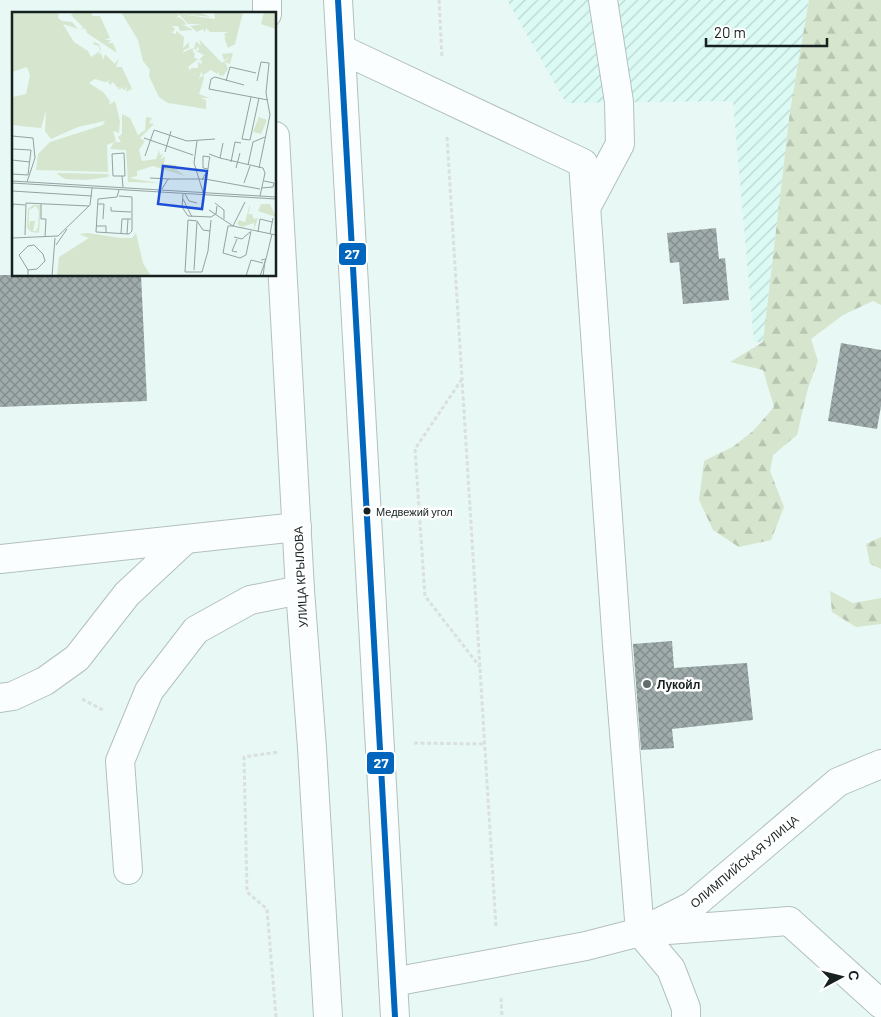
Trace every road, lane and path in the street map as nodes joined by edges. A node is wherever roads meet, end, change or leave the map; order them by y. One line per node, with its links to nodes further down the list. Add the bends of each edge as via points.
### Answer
1 (338, 0): 4 (main road)
2 (438, 0): 5 (path)
3 (603, 0): 7 (main road, via 619,102 620,144)
4 (341, 49): 5 (main road); 22 (main road)
5 (445, 98): 7 (main road, via 583,163); 8 (path)
6 (276, 154): 9 (main road, УЛИЦА КРЫЛОВА)
7 (586, 206): 20 (main road)
8 (462, 378): 13 (path); 13 (path, via 415,450 425,596)
9 (297, 527): 10 (main road); 12 (main road, УЛИЦА КРЫЛОВА)
10 (186, 539): 11 (main road); 14 (main road, via 127,594 77,658)
11 (0, 559)
12 (300, 590): 16 (main road, via 250,600 196,630 149,691); 25 (main road, УЛИЦА КРЫЛОВА)
13 (480, 668): 21 (path)
14 (45, 681): 15 (main road, via 13,696); 16 (path)
15 (0, 698)
16 (134, 726): 19 (main road, via 120,761)
17 (244, 757): 24 (path, via 247,892 267,909)
18 (881, 764): 20 (main road, ОЛИМПИЙСКАЯ УЛИЦА, via 838,782 692,906)
19 (128, 870)
20 (640, 932): 21 (main road, ОЛИМПИЙСКАЯ УЛИЦА); 23 (main road, via 788,921); 28 (main road, via 671,969 686,1008)
21 (499, 962): 22 (main road, ОЛИМПИЙСКАЯ УЛИЦА); 27 (path)
22 (393, 982): 26 (main road)
23 (881, 1004)
24 (276, 1017)
25 (328, 1017)
26 (395, 1017)
27 (502, 1017)
28 (686, 1017)

